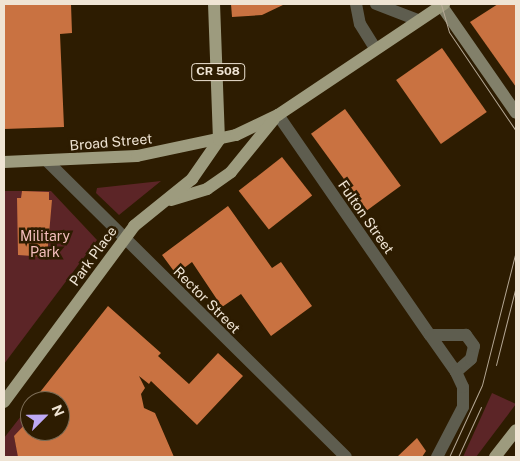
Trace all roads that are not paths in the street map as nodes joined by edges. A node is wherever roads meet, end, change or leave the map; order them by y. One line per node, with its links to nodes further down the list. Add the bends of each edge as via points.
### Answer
1 (214, 4): 9 (main road, CR 508)
2 (356, 4): 6 (street, via 360,24)
3 (376, 4): 5 (street)
4 (442, 4): 5 (main road); 7 (street)
5 (418, 20): 6 (main road)
6 (375, 48): 8 (main road)
7 (516, 113)
8 (278, 115): 9 (main road, Broad Street); 12 (main road, via 231,172 207,189); 14 (street, Fulton Street)
9 (219, 140): 11 (main road, Broad Street, via 137,156); 12 (main road, Park Place, via 192,180)
10 (4, 162): 11 (main road, Broad Street)
11 (48, 162): 13 (street, Rector Street)
12 (164, 202): 13 (main road, Park Place, via 134,226)
13 (125, 239): 16 (main road, Park Place); 18 (street, Rector Street)
14 (430, 335): 15 (street, Fulton Street); 15 (street, via 459,333 472,339 471,359)
15 (456, 372): 19 (street, Fulton Street, via 463,387 463,407)
16 (4, 402)
17 (516, 430): 20 (main road)
18 (346, 457)
19 (437, 457)
20 (496, 457)

